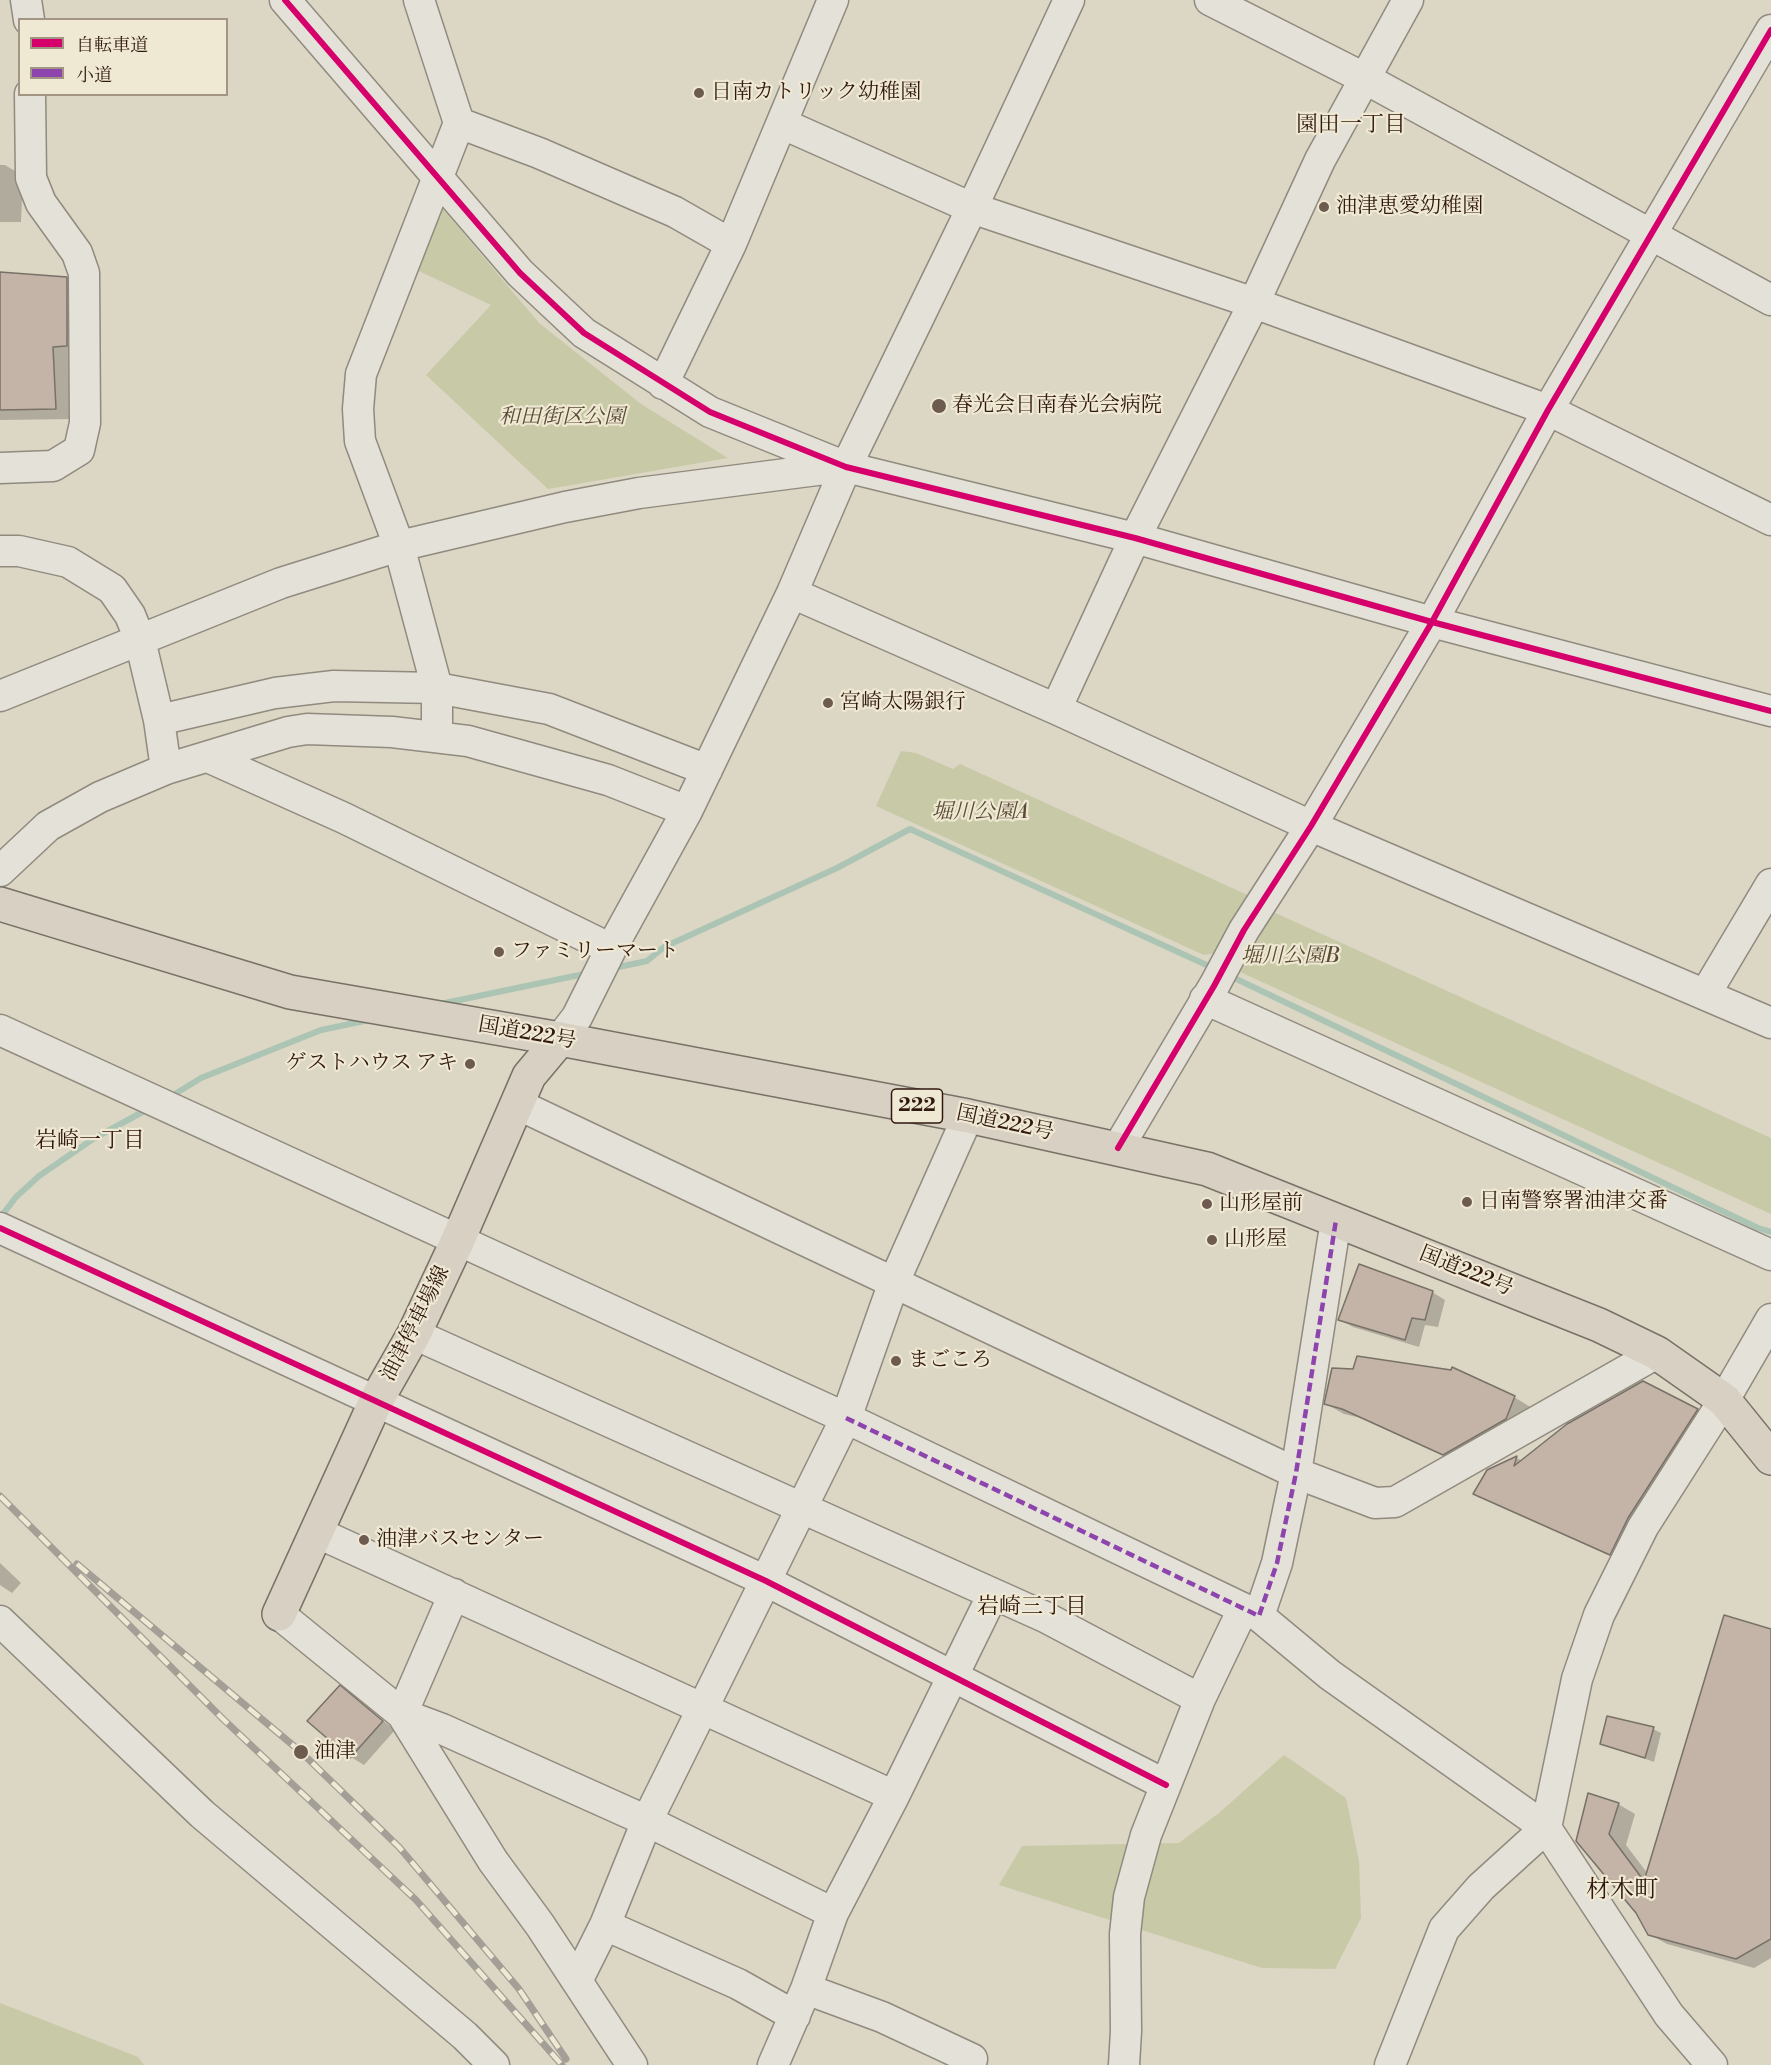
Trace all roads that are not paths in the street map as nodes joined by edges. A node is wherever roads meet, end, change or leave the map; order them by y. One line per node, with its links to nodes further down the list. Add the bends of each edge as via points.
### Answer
1 (26, 0): 8 (street)
2 (285, 0): 14 (street)
3 (419, 0): 12 (street)
4 (833, 0): 13 (street)
5 (1069, 0): 15 (street)
6 (1210, 0): 10 (street)
7 (1408, 0): 10 (street)
8 (29, 18)
9 (1771, 30): 16 (street)
10 (1364, 78): 16 (street); 19 (street, via 1320,160)
11 (30, 96): 23 (street, via 31,178 41,203 77,253 84,273 85,423 79,450 54,466)
12 (459, 123): 14 (street); 17 (street, via 675,212)
13 (783, 124): 15 (street); 17 (street)
14 (437, 178): 20 (street, via 520,273 584,333); 26 (street, via 362,374 359,397 360,441)
15 (972, 208): 19 (street); 22 (street)
16 (1650, 234): 18 (street); 21 (street)
17 (731, 244): 20 (street)
18 (1771, 300)
19 (1254, 303): 21 (street); 25 (street)
20 (663, 384): 22 (street, via 710,412)
21 (1548, 410): 24 (street); 29 (street)
22 (846, 466): 25 (street); 26 (street, via 639,493); 28 (street)
23 (0, 468)
24 (1771, 520)
25 (1135, 538): 29 (street); 33 (street)
26 (399, 546): 30 (street, via 280,583); 31 (street)
27 (0, 551): 30 (street, via 19,551 68,562 112,590 130,615)
28 (792, 593): 33 (street); 39 (street)
29 (1432, 622): 34 (street); 41 (street)
30 (140, 640): 32 (street); 35 (street)
31 (437, 688): 35 (street, via 334,686 299,690); 36 (street); 39 (street, via 549,709)
32 (0, 696)
33 (1056, 709): 41 (street)
34 (1771, 711)
35 (159, 720): 38 (street)
36 (437, 737): 37 (street, via 307,729); 40 (street, via 531,757 608,780)
37 (208, 757): 38 (street); 45 (street, via 344,818)
38 (166, 769): 42 (street, via 100,797 48,826)
39 (707, 770): 40 (street)
40 (687, 811): 45 (street)
41 (1311, 826): 46 (street, via 1244,930); 47 (street)
42 (0, 871)
43 (1771, 884): 47 (street)
44 (0, 904): 50 (main road, 国道222号 / 222, via 290,992)
45 (611, 949): 50 (street, via 577,1017)
46 (1210, 993): 53 (street); 57 (street)
47 (1706, 993): 48 (street)
48 (1771, 1023)
49 (0, 1031): 56 (street)
50 (560, 1039): 51 (main road, 油津停車場線, via 529,1076); 52 (main road, 国道222号 / 222)
51 (517, 1104): 56 (main road, 油津停車場線); 58 (street)
52 (968, 1116): 53 (main road, 国道222号 / 222); 58 (street)
53 (1118, 1148): 54 (main road, 国道222号 / 222, via 1208,1169)
54 (1336, 1220): 61 (main road, 国道222号 / 222, via 1599,1325); 66 (street)
55 (0, 1228): 63 (street)
56 (458, 1240): 60 (main road, 油津停車場線); 64 (street)
57 (1771, 1255)
58 (894, 1282): 64 (street); 66 (street)
59 (1771, 1319): 62 (street)
60 (414, 1334): 63 (main road, 油津停車場線); 67 (street)
61 (1657, 1353): 62 (main road, 国道222号 / 222); 66 (street, via 1395,1502 1376,1503)
62 (1724, 1400): 65 (main road, 国道222号 / 222); 82 (street, via 1643,1527 1599,1615 1577,1679)
63 (376, 1401): 68 (main road, 油津停車場線); 69 (street)
64 (846, 1418): 67 (street); 72 (street)
65 (1771, 1458)
66 (1296, 1473): 72 (street, via 1277,1563)
67 (801, 1507): 69 (street); 71 (street)
68 (316, 1532): 70 (street); 73 (main road, 油津停車場線)
69 (766, 1581): 75 (street); 77 (street)
70 (454, 1594): 77 (street); 78 (street)
71 (993, 1594): 75 (street); 76 (street, via 1045,1617)
72 (1251, 1613): 76 (street); 82 (street, via 1330,1675)
73 (279, 1614): 78 (street)
74 (0, 1621): 87 (street, via 202,1814 465,2036)
75 (953, 1677): 79 (street); 80 (street)
76 (1200, 1699): 79 (street)
77 (705, 1707): 80 (street); 81 (street)
78 (402, 1714): 81 (street); 85 (street, via 493,1861)
79 (1166, 1785): 91 (street, via 1146,1835 1129,1897)
80 (894, 1796): 83 (street)
81 (647, 1821): 83 (street); 84 (street)
82 (1545, 1828): 92 (street, via 1481,1887 1444,1929); 93 (street, via 1669,2015)
83 (833, 1913): 86 (street)
84 (605, 1925): 85 (street); 86 (street, via 738,1984)
85 (577, 1981): 88 (street)
86 (800, 2002): 89 (street); 90 (street, via 882,2017 972,2059)
87 (494, 2065)
88 (632, 2065)
89 (773, 2065)
90 (970, 2065)
91 (1124, 2065)
92 (1390, 2065)
93 (1712, 2065)

